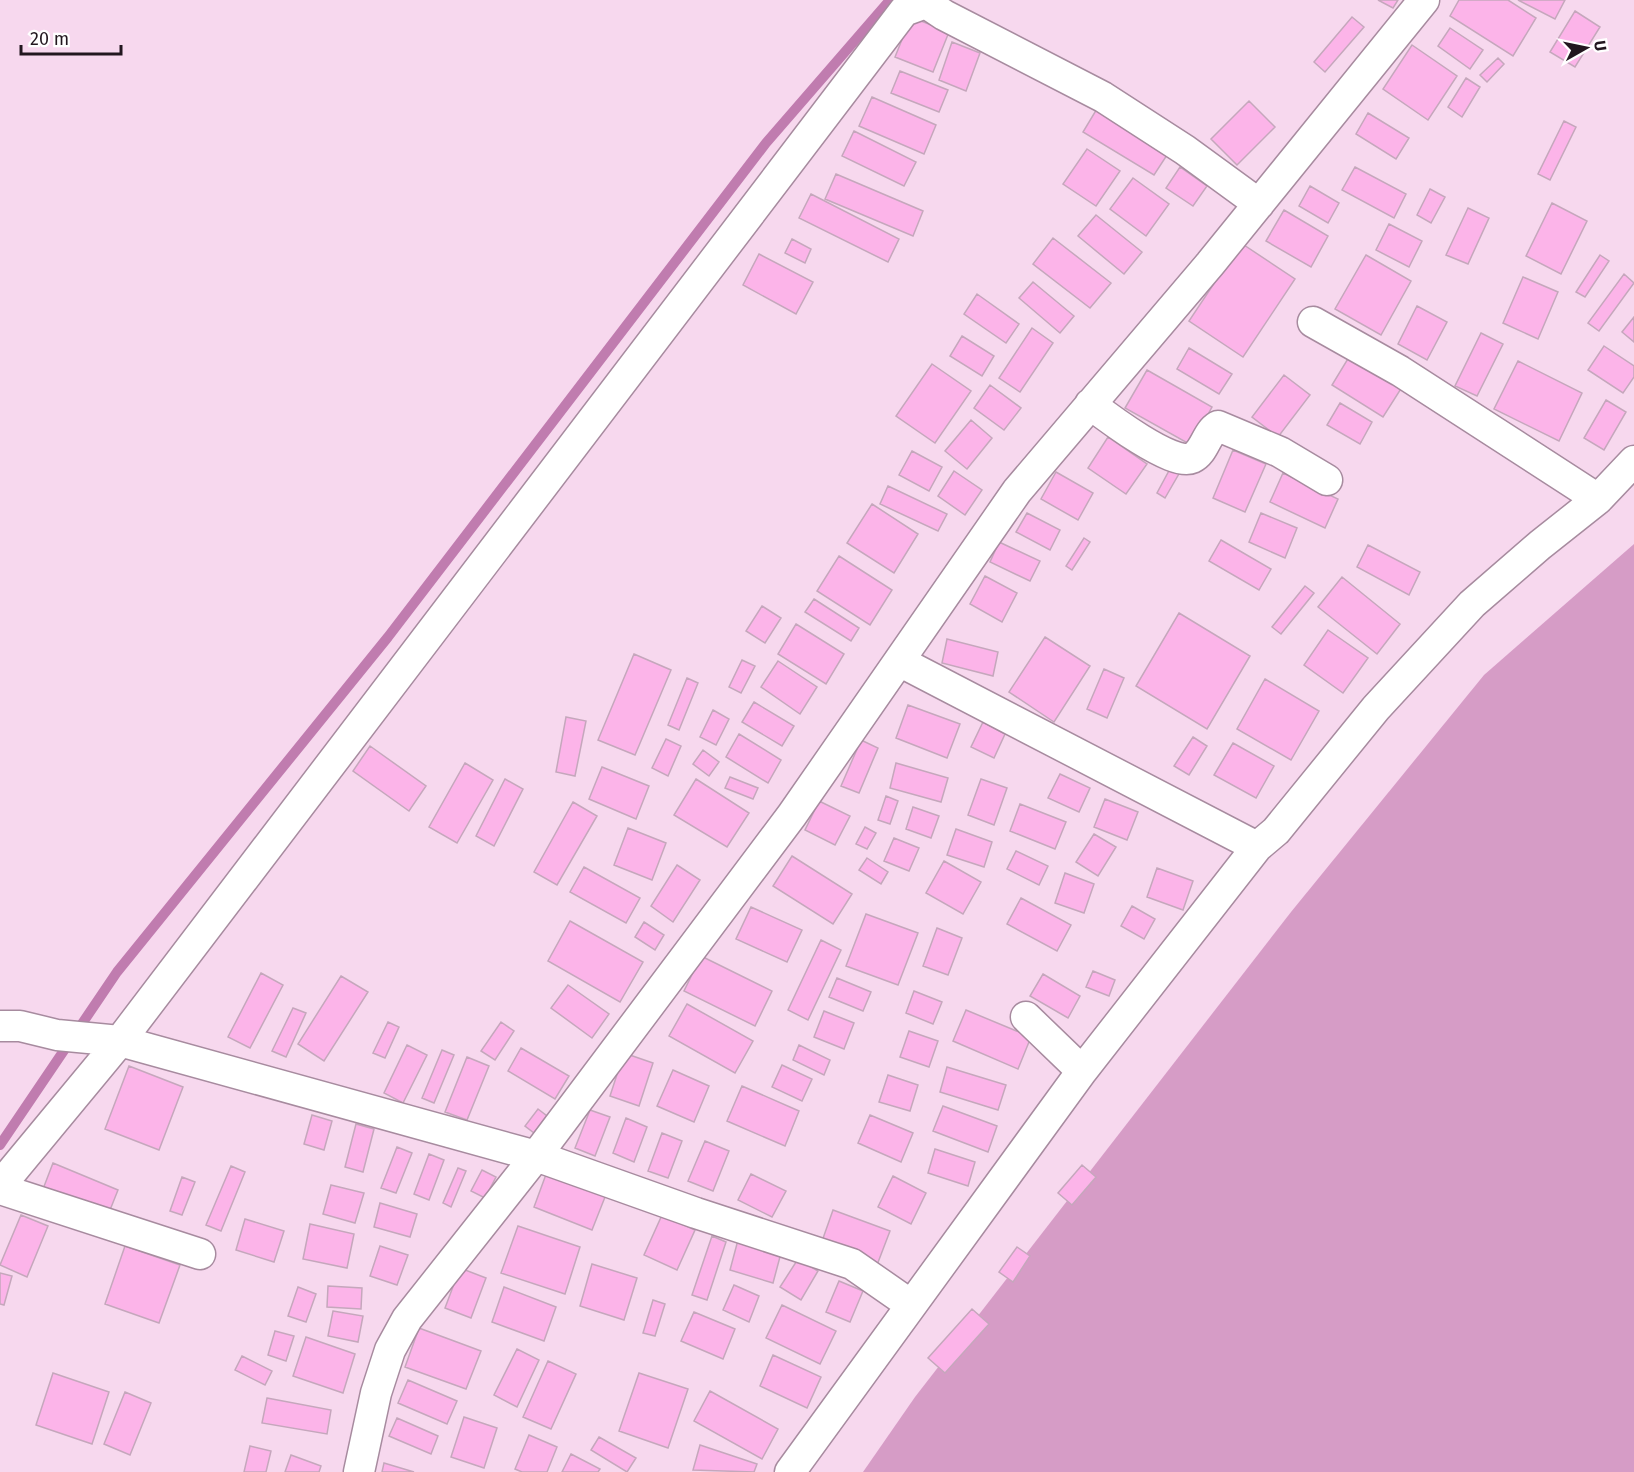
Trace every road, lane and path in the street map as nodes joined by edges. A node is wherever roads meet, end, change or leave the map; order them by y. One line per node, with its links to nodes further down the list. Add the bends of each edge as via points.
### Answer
1 (1424, 0): 2 (street)
2 (1259, 204): 4 (street); 12 (street, via 1102,97 926,3 904,11)
3 (1313, 322): 7 (street, via 1400,371)
4 (1090, 404): 6 (street, via 1135,436 1179,459 1189,460 1197,455 1218,426 1280,452); 8 (street, via 1017,491)
5 (1634, 461): 7 (street)
6 (1327, 480)
7 (1598, 499): 9 (street, via 1472,604 1376,708 1276,831)
8 (899, 662): 9 (street); 14 (street, via 792,815)
9 (1257, 847): 13 (street)
10 (1026, 1017): 13 (street)
11 (0, 1026): 12 (street)
12 (120, 1041): 14 (street); 15 (street)
13 (1082, 1071): 17 (street)
14 (536, 1156): 17 (street, via 852,1264); 18 (street, via 406,1319 390,1350 376,1393)
15 (0, 1187): 16 (street)
16 (200, 1254)
17 (911, 1305): 19 (street)
18 (359, 1472)
19 (790, 1472)

